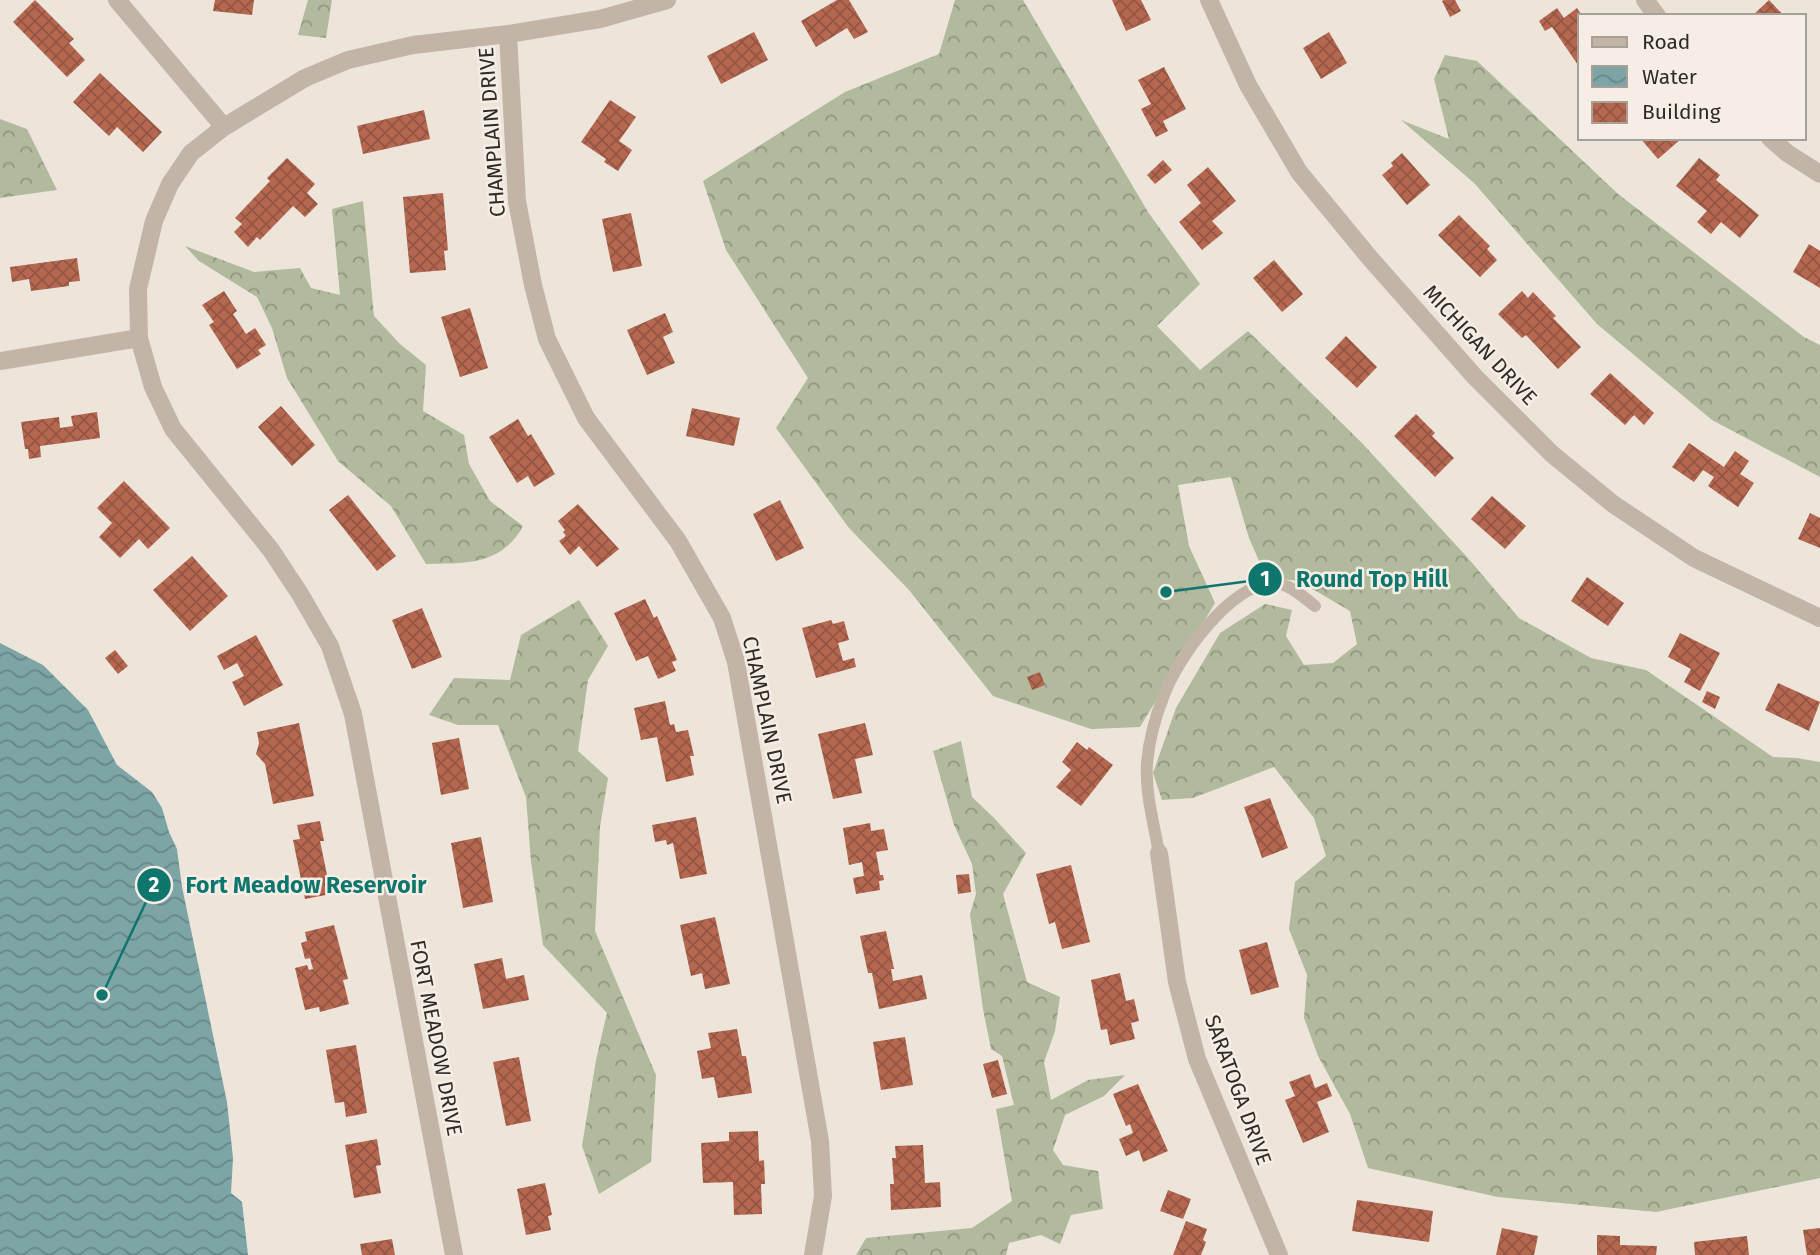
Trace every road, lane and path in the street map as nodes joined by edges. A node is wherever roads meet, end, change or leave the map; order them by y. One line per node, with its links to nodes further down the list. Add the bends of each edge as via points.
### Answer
1 (117, 0): 5 (street)
2 (667, 0): 4 (street, FORT MEADOW DRIVE, via 600,19)
3 (1209, 0): 11 (street, MICHIGAN DRIVE, via 1248,85 1299,172 1475,377 1552,454 1613,504 1694,558)
4 (508, 34): 5 (street, FORT MEADOW DRIVE, via 413,45 348,60 306,78); 14 (street, CHAMPLAIN DRIVE, via 517,201 547,340 586,418 678,541 722,618 736,662 820,1141 823,1196)
5 (224, 127): 8 (street, FORT MEADOW DRIVE, via 191,153 153,221 138,289)
6 (1772, 140): 7 (street)
7 (1820, 174)
8 (139, 338): 9 (street); 13 (street, FORT MEADOW DRIVE, via 153,387 173,429 271,550 330,646 354,714)
9 (0, 361)
10 (1315, 606): 12 (lane, via 1292,588 1275,583 1252,587 1216,616 1184,657 1165,692 1147,761)
11 (1820, 618)
12 (1159, 853): 15 (street, SARATOGA DRIVE, via 1177,982 1197,1059)
13 (454, 1255)
14 (813, 1255)
15 (1279, 1255)

